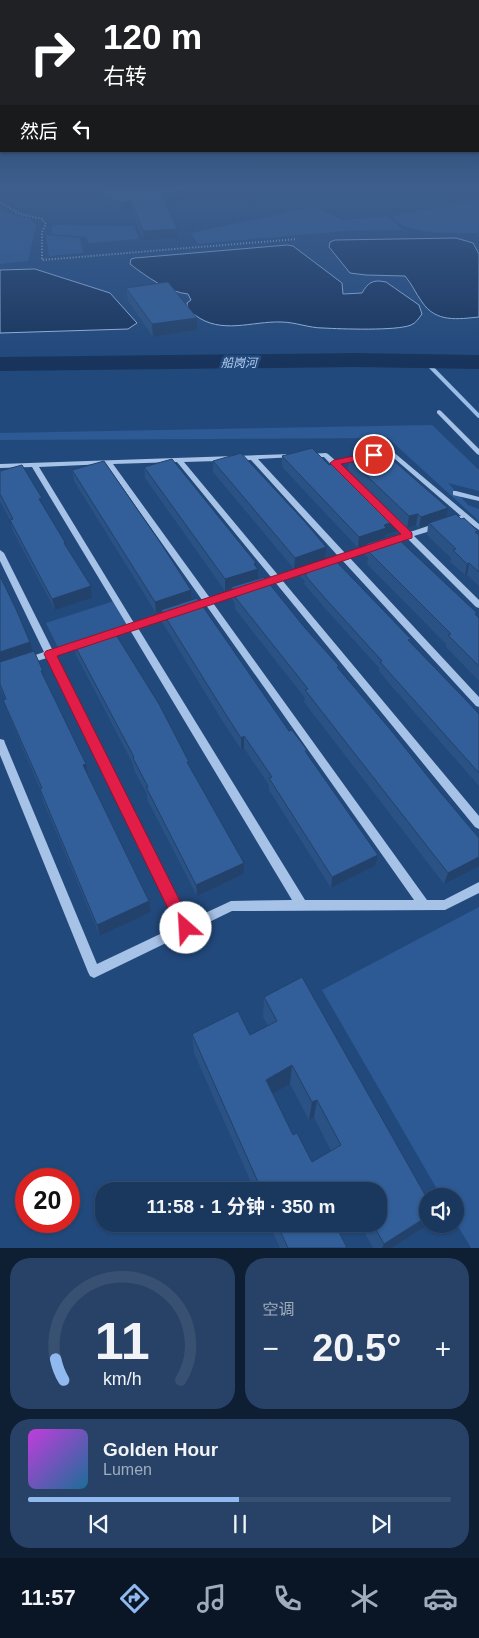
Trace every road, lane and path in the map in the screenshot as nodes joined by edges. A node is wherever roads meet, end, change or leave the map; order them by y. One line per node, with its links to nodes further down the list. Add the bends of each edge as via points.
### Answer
1 (42, 245): 2 (path, via 42,260)
2 (204, 245)
3 (439, 412): 4 (street)
4 (479, 453)
5 (253, 458): 7 (street); 10 (street, via 326,455); 21 (street)
6 (363, 458): 17 (street, via 389,451)
7 (180, 462): 9 (street); 22 (street)
8 (346, 462): 10 (street)
9 (109, 463): 12 (street); 23 (street)
10 (334, 463): 13 (street)
11 (0, 466): 12 (street)
12 (34, 466): 26 (street)
13 (348, 476)
14 (456, 492): 15 (street)
15 (479, 499)
16 (381, 509): 19 (street)
17 (466, 516): 18 (street); 19 (street)
18 (479, 528)
19 (408, 536): 21 (street); 24 (street)
20 (0, 553): 27 (street)
21 (344, 557): 22 (street); 29 (street)
22 (277, 579): 23 (street); 31 (street)
23 (203, 603): 33 (street)
24 (479, 604)
25 (179, 611): 26 (street)
26 (132, 627): 27 (street); 34 (street)
27 (50, 654): 28 (street); 35 (street)
28 (17, 664)
29 (479, 704)
30 (0, 743): 35 (street, via 94,972)
31 (479, 824)
32 (479, 887): 33 (street, via 445,905)
33 (424, 905): 34 (street)
34 (302, 906): 35 (street, via 231,906)
35 (186, 928)

